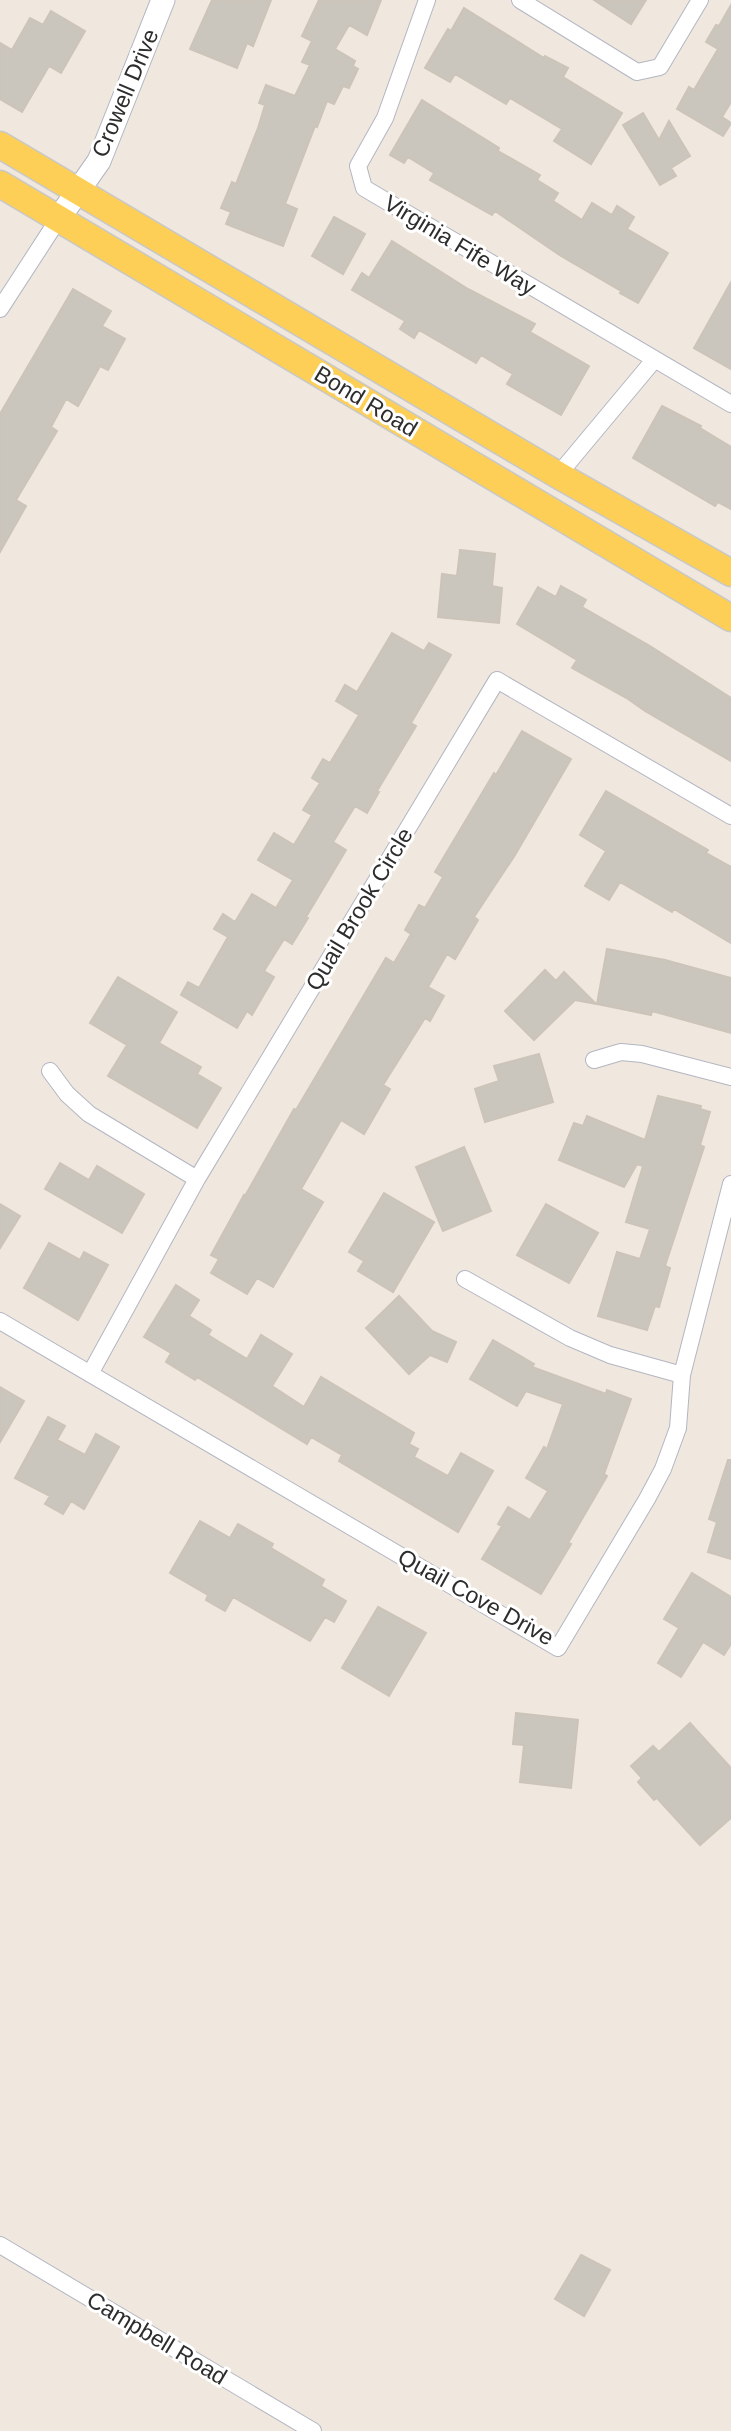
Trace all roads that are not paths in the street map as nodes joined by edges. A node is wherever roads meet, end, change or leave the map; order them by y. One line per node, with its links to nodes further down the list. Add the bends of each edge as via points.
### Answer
1 (163, 0): 7 (street, Crowell Drive, via 99,161)
2 (427, 0): 10 (street, Virginia Fife Way, via 385,118 358,166 364,188)
3 (520, 0): 4 (street, via 637,72 660,68)
4 (700, 0)
5 (0, 145): 7 (main road, Bond Road)
6 (0, 184): 8 (main road, Bond Road)
7 (78, 190): 8 (street, Crowell Drive); 13 (main road, Bond Road)
8 (59, 218): 9 (street); 11 (main road, Bond Road)
9 (0, 309)
10 (654, 360): 12 (street, Virginia Fife Way); 13 (street)
11 (364, 400): 13 (main road, via 402,407 535,483); 15 (main road, Bond Road)
12 (731, 404)
13 (558, 475): 14 (main road, Bond Road)
14 (731, 573)
15 (696, 597): 16 (main road); 17 (main road, Bond Road)
16 (731, 600)
17 (731, 618)
18 (731, 817): 22 (street, Quail Brook Circle, via 497,680)
19 (594, 1060): 21 (street, via 621,1052 642,1054)
20 (50, 1071): 22 (street, via 66,1094 89,1114)
21 (731, 1077)
22 (197, 1179): 26 (street, Quail Brook Circle)
23 (731, 1184): 27 (street, Quail Cove Drive)
24 (466, 1279): 27 (street, via 570,1338 610,1355)
25 (0, 1321): 26 (street, Quail Cove Drive)
26 (90, 1374): 27 (street, Quail Cove Drive, via 558,1648 663,1469 678,1428)
27 (682, 1375)
28 (0, 2245): 29 (street, Campbell Road)
29 (313, 2431)

